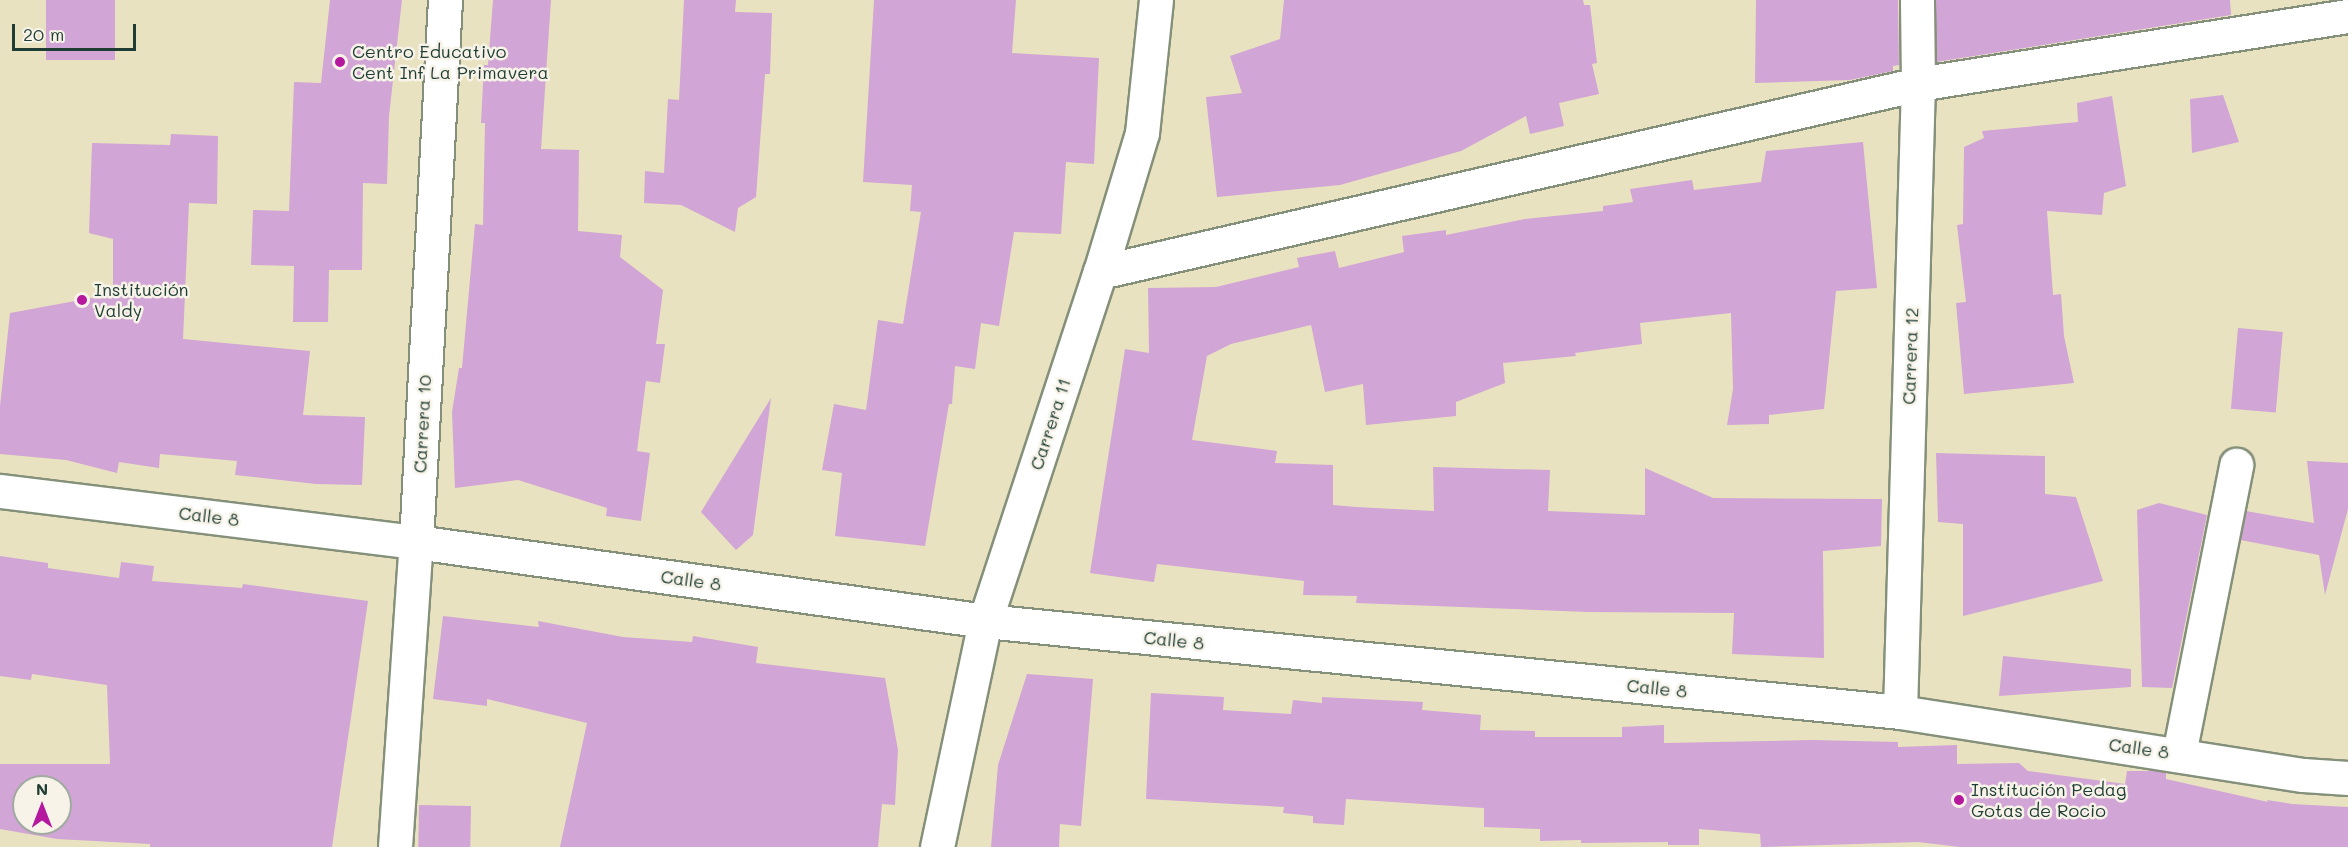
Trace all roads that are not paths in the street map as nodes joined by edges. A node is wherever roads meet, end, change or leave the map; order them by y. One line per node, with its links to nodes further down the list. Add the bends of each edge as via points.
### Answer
1 (445, 0): 9 (street, Carrera 10)
2 (1156, 0): 6 (street, Carrera 11, via 1142,133)
3 (1917, 0): 5 (street, Carrera 12)
4 (2348, 16): 5 (street)
5 (1918, 84): 6 (street); 11 (street, Carrera 12)
6 (1100, 272): 10 (street, Carrera 11)
7 (2236, 465): 12 (street)
8 (0, 490): 9 (street, Calle 8)
9 (416, 542): 10 (street, Calle 8); 14 (street, Carrera 10)
10 (985, 621): 11 (street, Calle 8); 15 (street, Carrera 11)
11 (1900, 712): 12 (street, Calle 8)
12 (2179, 754): 13 (street, Calle 8, via 2303,775)
13 (2348, 778)
14 (395, 847)
15 (937, 847)

